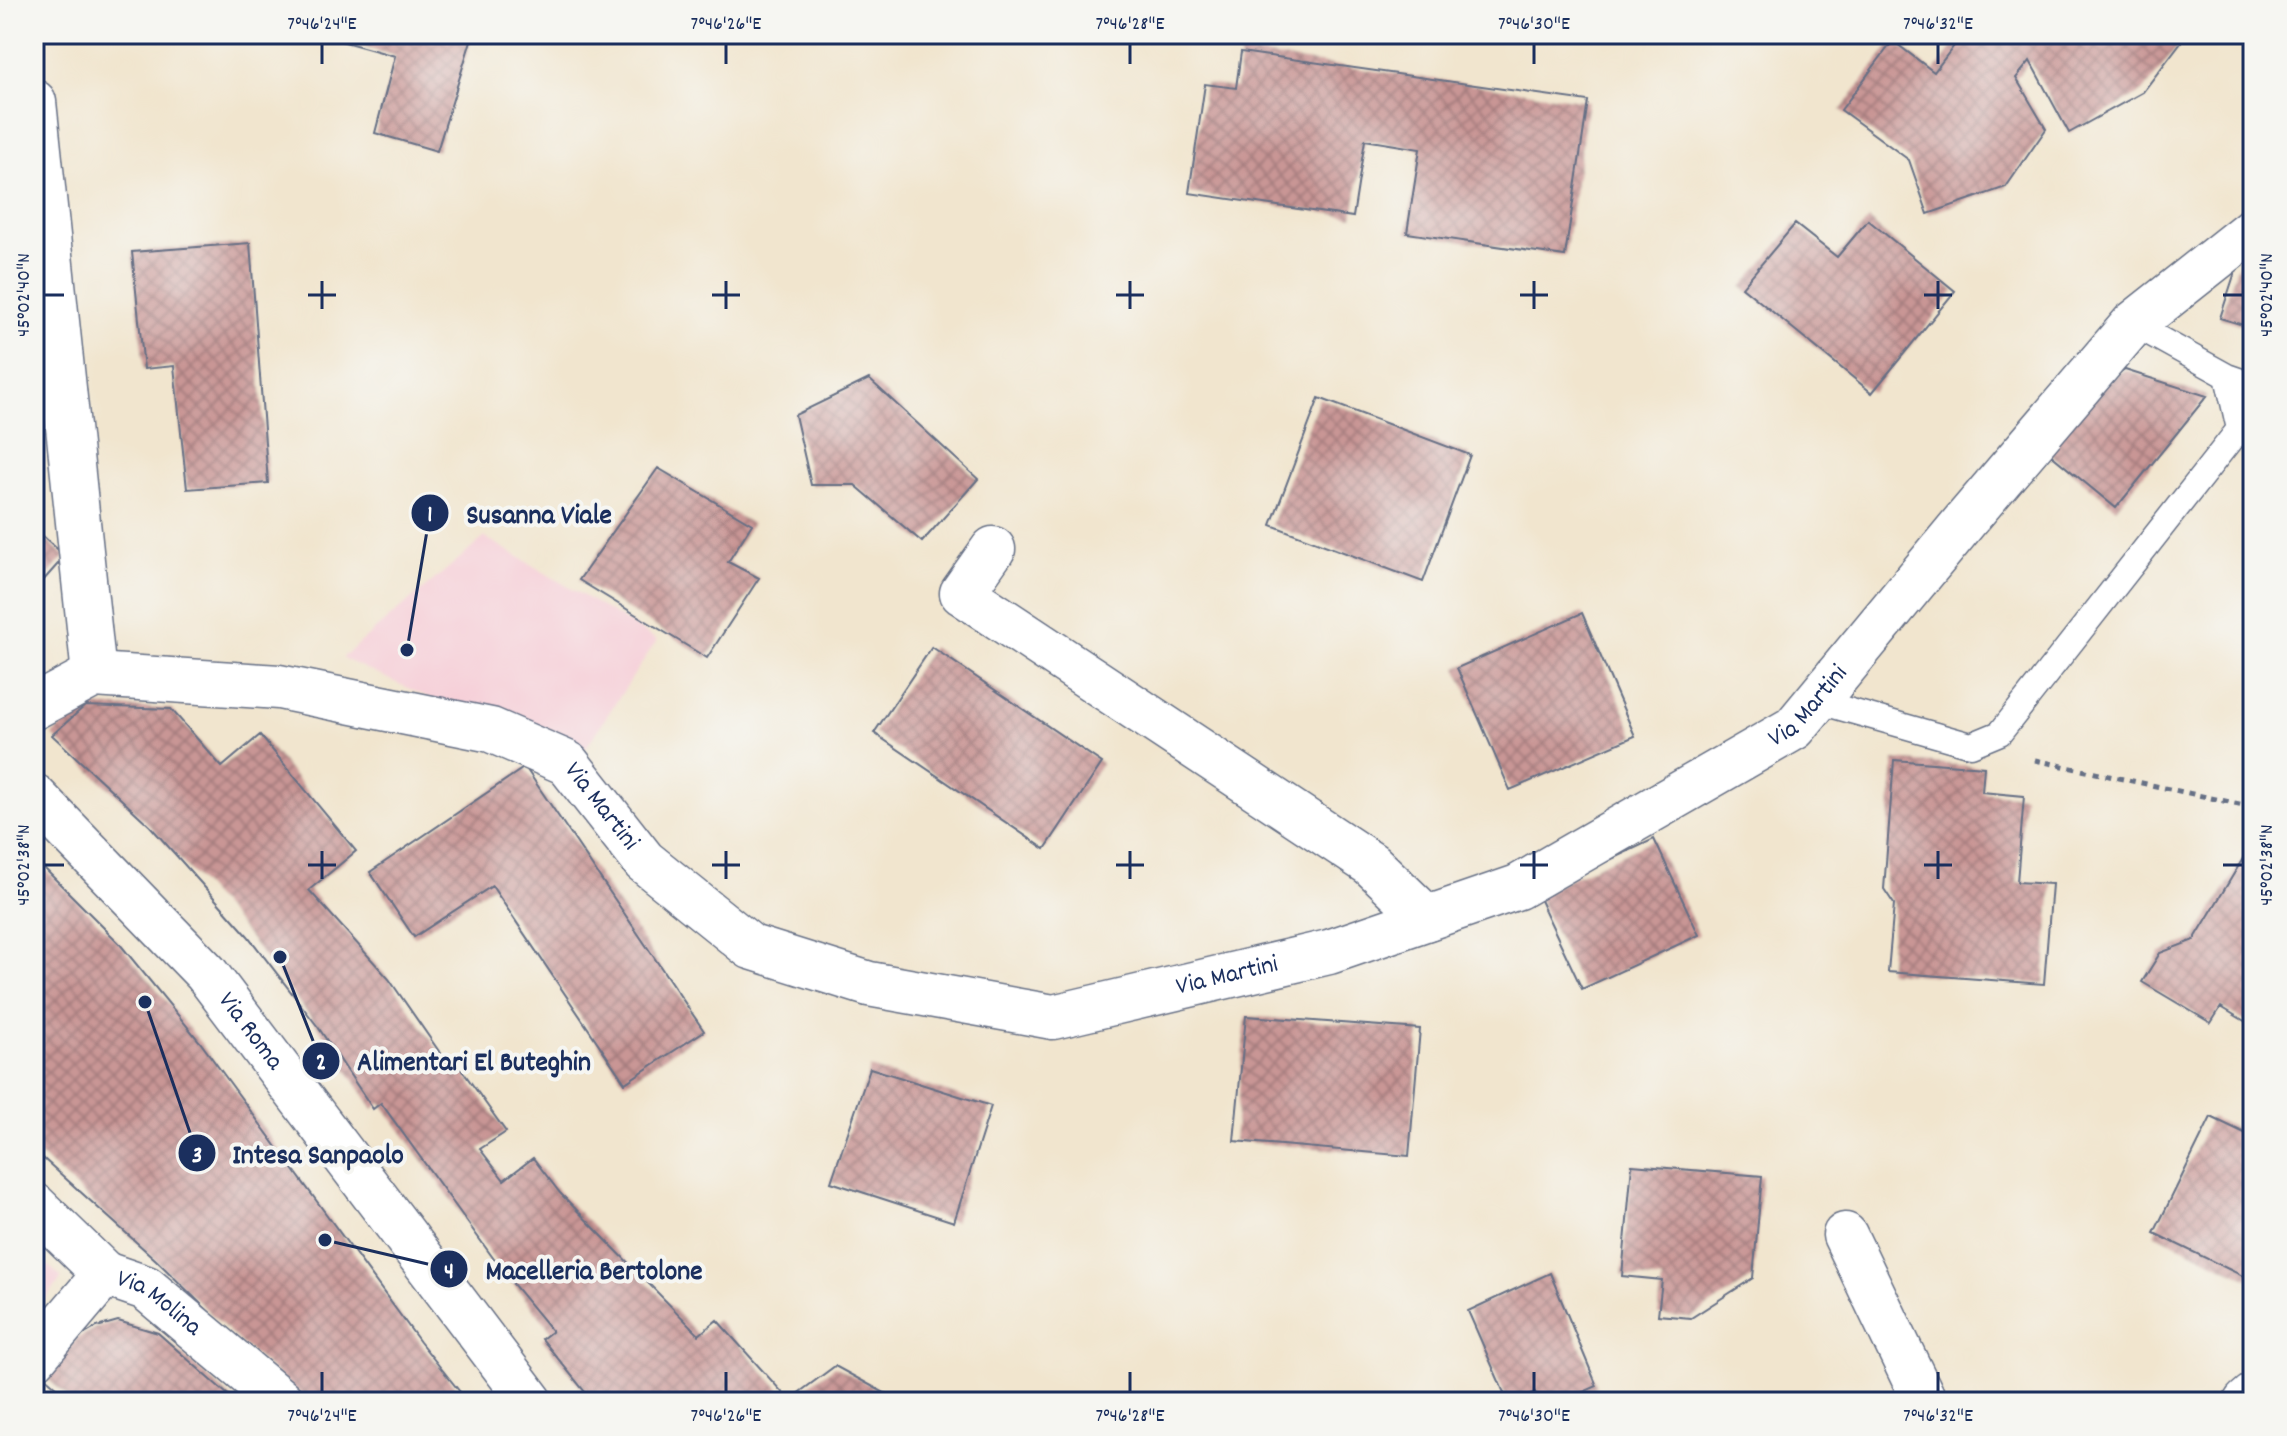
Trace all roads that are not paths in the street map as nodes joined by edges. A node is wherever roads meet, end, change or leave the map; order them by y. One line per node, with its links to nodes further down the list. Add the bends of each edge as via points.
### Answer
1 (34, 102): 7 (street)
2 (2253, 229): 3 (street, Via Martini)
3 (2133, 324): 4 (lane); 8 (street, Via Martini)
4 (2227, 376): 5 (lane); 8 (lane, via 2239,429 2000,733 1971,745)
5 (2253, 385)
6 (993, 549): 11 (street, via 962,593 1371,864)
7 (94, 675): 9 (street); 11 (street, Via Martini, via 279,687 491,730 567,763 644,861 751,947 869,984 1053,1017 1329,952)
8 (1816, 701): 11 (street, Via Martini, via 1794,728 1518,887)
9 (34, 707)
10 (34, 796): 18 (street, Via Roma, via 206,973)
11 (1427, 918)
12 (36, 1210): 14 (street, Via Molina)
13 (1845, 1235): 19 (street)
14 (105, 1274): 15 (street); 17 (street, Via Molina, via 146,1288)
15 (34, 1358)
16 (2253, 1396): 20 (street)
17 (282, 1402)
18 (531, 1402)
19 (1925, 1402)
20 (2246, 1402)

